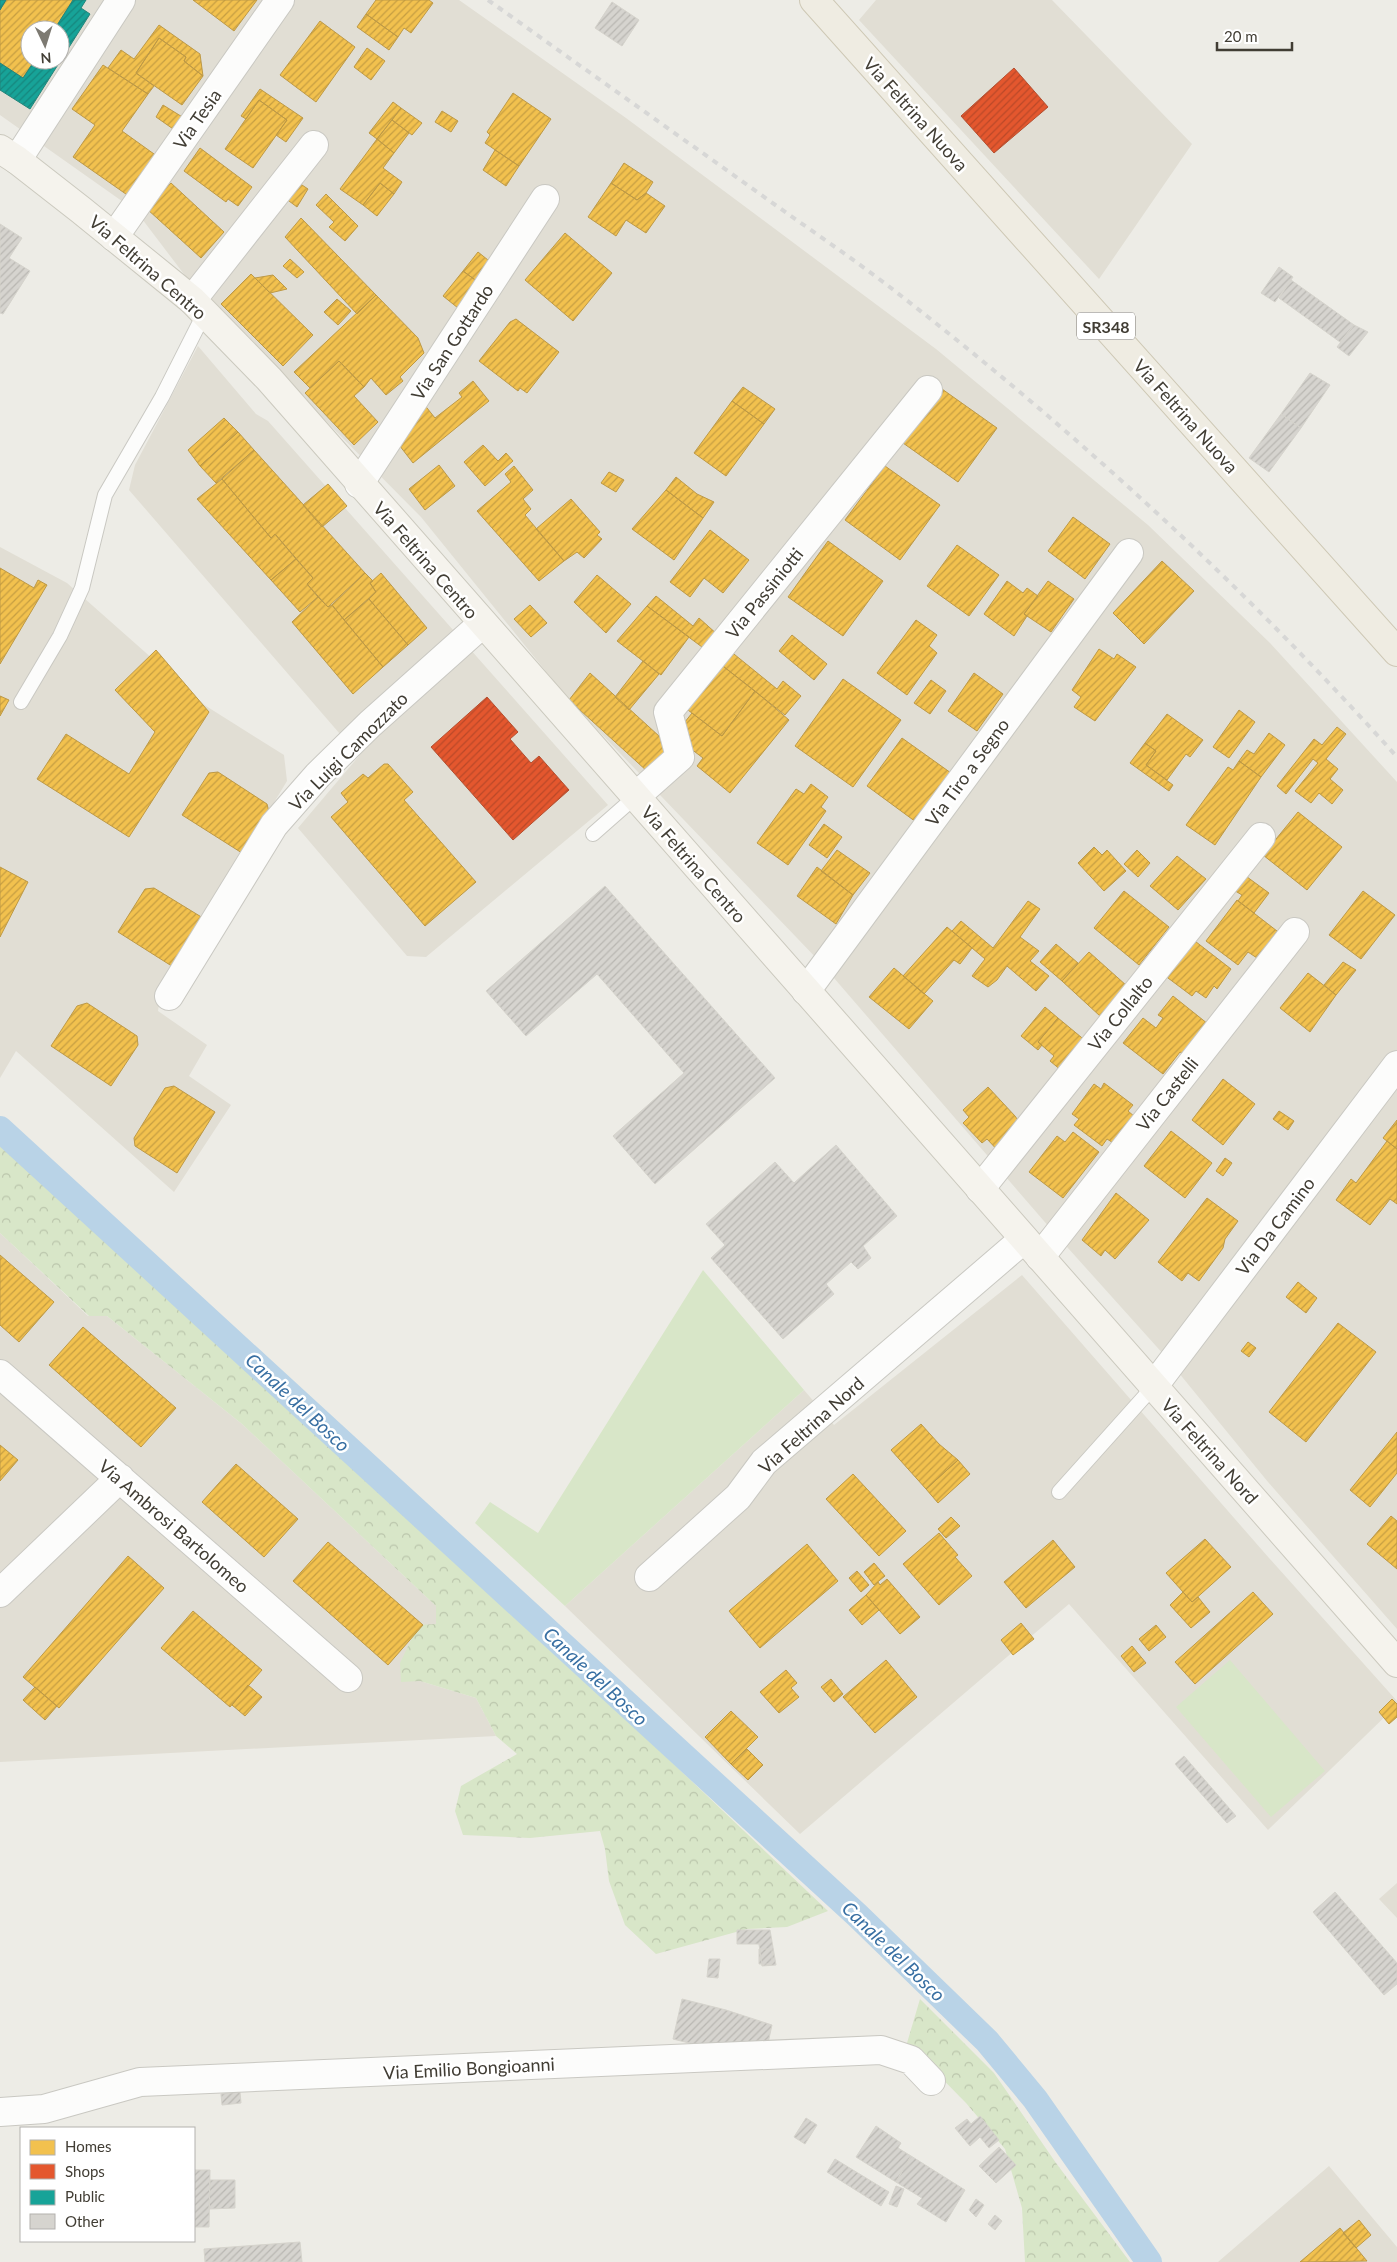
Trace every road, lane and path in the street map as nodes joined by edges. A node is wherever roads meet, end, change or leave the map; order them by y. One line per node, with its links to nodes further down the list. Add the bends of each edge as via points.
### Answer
1 (121, 0): 5 (street, Via Feltrina Centro)
2 (280, 0): 7 (street, Via Tesia)
3 (814, 0): 13 (main road, Via Feltrina Nuova / SR348)
4 (314, 145): 8 (street)
5 (9, 155): 7 (main road, Via Feltrina Centro)
6 (545, 199): 10 (street, Via San Gottardo)
7 (114, 237): 8 (main road, Via Feltrina Centro)
8 (198, 307): 10 (main road, Via Feltrina Centro, via 269,380); 14 (lane, via 162,396 105,495 82,588 60,636)
9 (928, 390): 15 (street, Via Passiniotti, via 668,712 680,757)
10 (359, 484): 12 (main road, Via Feltrina Centro)
11 (1129, 552): 19 (street, Via Tiro a Segno)
12 (482, 624): 15 (main road, Via Feltrina Centro); 20 (street, Via Luigi Camozzato, via 370,724 318,775 274,825)
13 (1397, 652)
14 (21, 702)
15 (635, 797): 16 (lane); 19 (main road, Via Feltrina Centro)
16 (594, 834)
17 (1261, 837): 22 (street, Via Collalto)
18 (1295, 932): 23 (street, Via Castelli)
19 (806, 991): 22 (main road, Via Feltrina Nord)
20 (169, 996)
21 (1397, 1065): 25 (street, Via Da Camino)
22 (980, 1189): 23 (main road, Via Feltrina Nord)
23 (1032, 1248): 25 (main road, Via Feltrina Nord); 28 (street, Via Feltrina Nord, via 764,1462 738,1497)
24 (0, 1374): 26 (street, Via Ambrosi Bartolomeo)
25 (1152, 1386): 27 (lane); 30 (main road, Via Feltrina Nord)
26 (120, 1478): 29 (street); 31 (street, Via Ambrosi Bartolomeo)
27 (1059, 1492)
28 (649, 1577)
29 (0, 1593)
30 (1397, 1663)
31 (348, 1678)
32 (931, 2081): 33 (street, Via Emilio Bongioanni, via 911,2060 881,2050 140,2082 44,2109)
33 (0, 2112)

